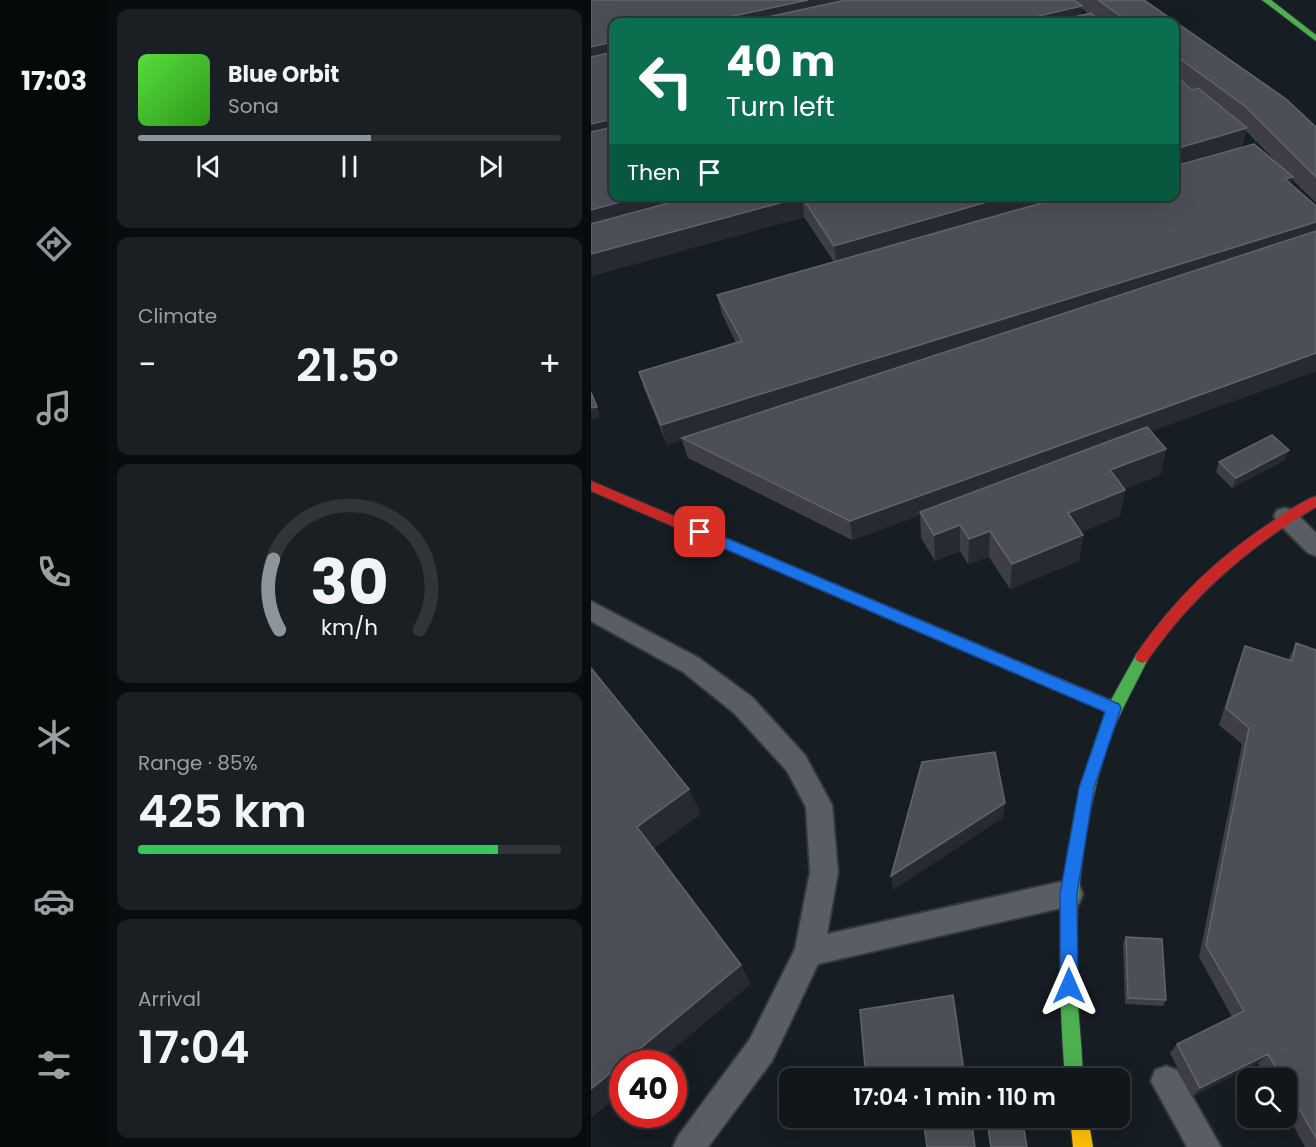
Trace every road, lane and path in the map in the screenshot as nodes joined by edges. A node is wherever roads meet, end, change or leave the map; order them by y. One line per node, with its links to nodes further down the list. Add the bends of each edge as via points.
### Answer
1 (1266, 0): 2 (street)
2 (1316, 39)
3 (591, 486): 8 (street)
4 (1316, 501): 5 (street)
5 (1285, 516): 6 (lane); 8 (street, via 1225,560 1177,610 1142,656)
6 (1316, 547)
7 (591, 610): 10 (lane, via 691,665 743,705 796,763 819,805 824,872)
8 (1113, 708): 9 (street, via 1086,788)
9 (1069, 894): 10 (lane); 11 (street, via 1069,1032)
10 (809, 952): 14 (lane, via 761,1050)
11 (1073, 1068)
12 (1166, 1081): 16 (lane)
13 (1080, 1128): 15 (street)
14 (689, 1147)
15 (1083, 1147)
16 (1205, 1147)

